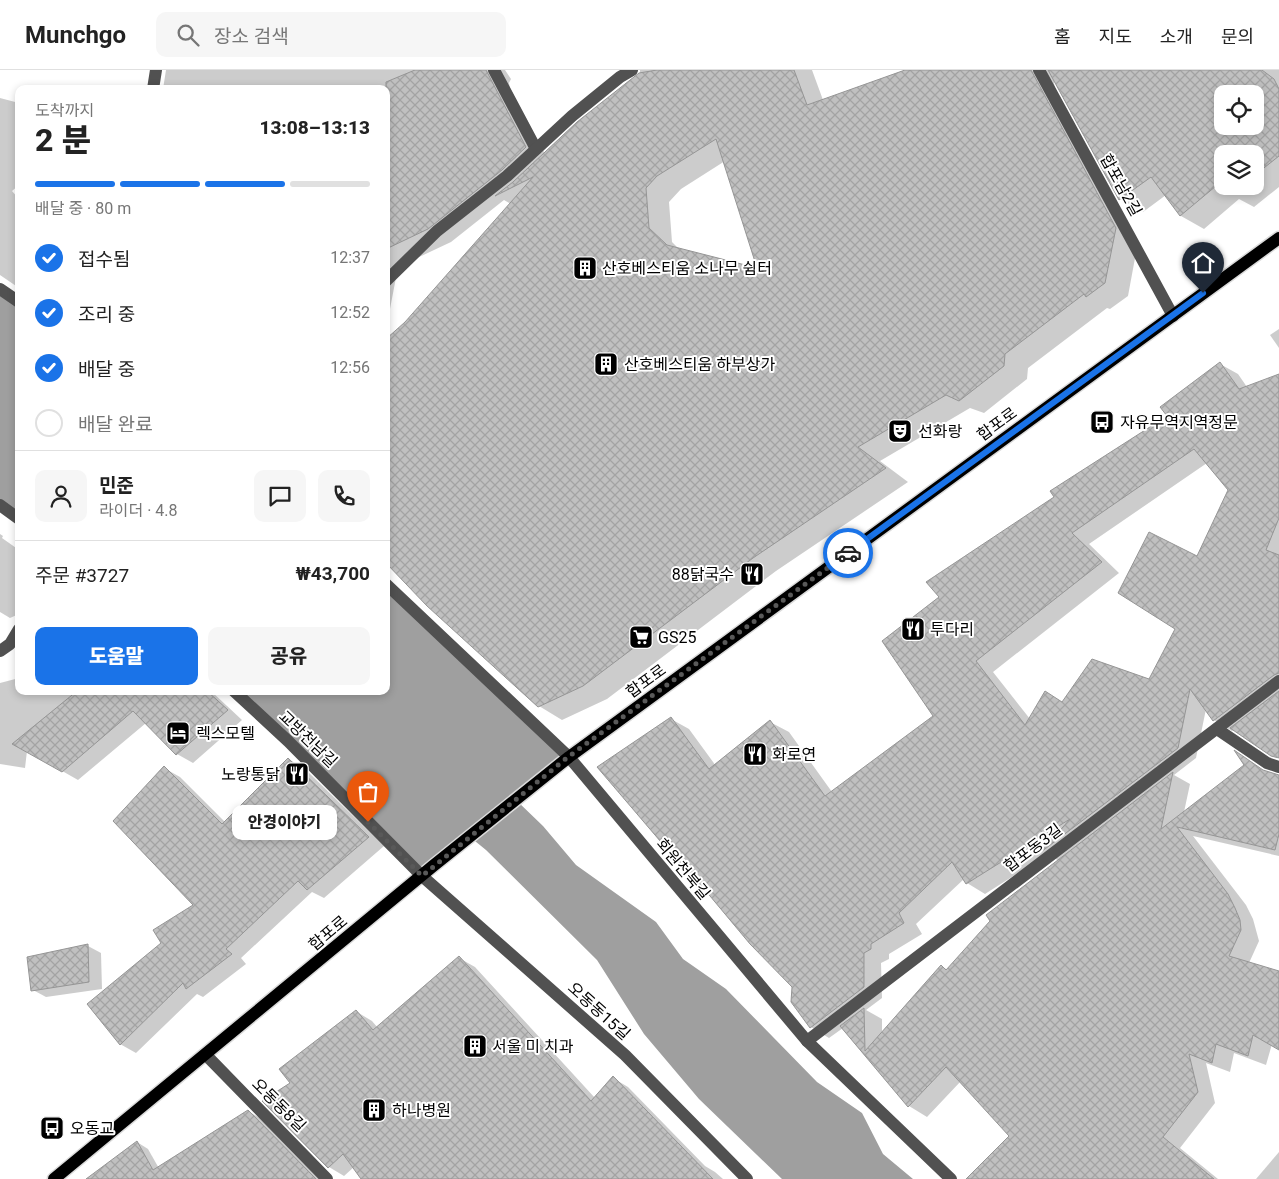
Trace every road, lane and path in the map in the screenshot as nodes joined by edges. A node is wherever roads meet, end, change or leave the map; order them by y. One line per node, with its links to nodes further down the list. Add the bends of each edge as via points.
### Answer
1 (156, 70): 5 (street)
2 (494, 70): 6 (street)
3 (632, 70): 6 (street, via 572,116)
4 (1039, 70): 11 (street, 합포남2길)
5 (154, 85)
6 (536, 149): 8 (street, via 437,231)
7 (1279, 238): 11 (main road, 합포로)
8 (390, 277)
9 (0, 289): 10 (street)
10 (15, 299)
11 (1173, 316): 20 (main road, 합포로)
12 (0, 505): 13 (street)
13 (15, 516)
14 (390, 588): 20 (street, 회원천북길)
15 (15, 636): 16 (street)
16 (0, 651)
17 (1279, 681): 19 (street, 합포동3길)
18 (238, 695): 22 (street, 교방천남길)
19 (1217, 729): 21 (street, via 1266,763); 23 (street, 합포동3길)
20 (568, 757): 22 (main road, 합포로); 23 (street, 회원천북길)
21 (1279, 767)
22 (422, 876): 24 (main road, 합포로); 27 (street, 오동동15길, via 625,1055)
23 (807, 1041): 28 (street, 회원천북길)
24 (206, 1054): 25 (main road, 합포로); 26 (street, 오동동8길)
25 (54, 1179)
26 (327, 1179)
27 (747, 1179)
28 (951, 1179)

